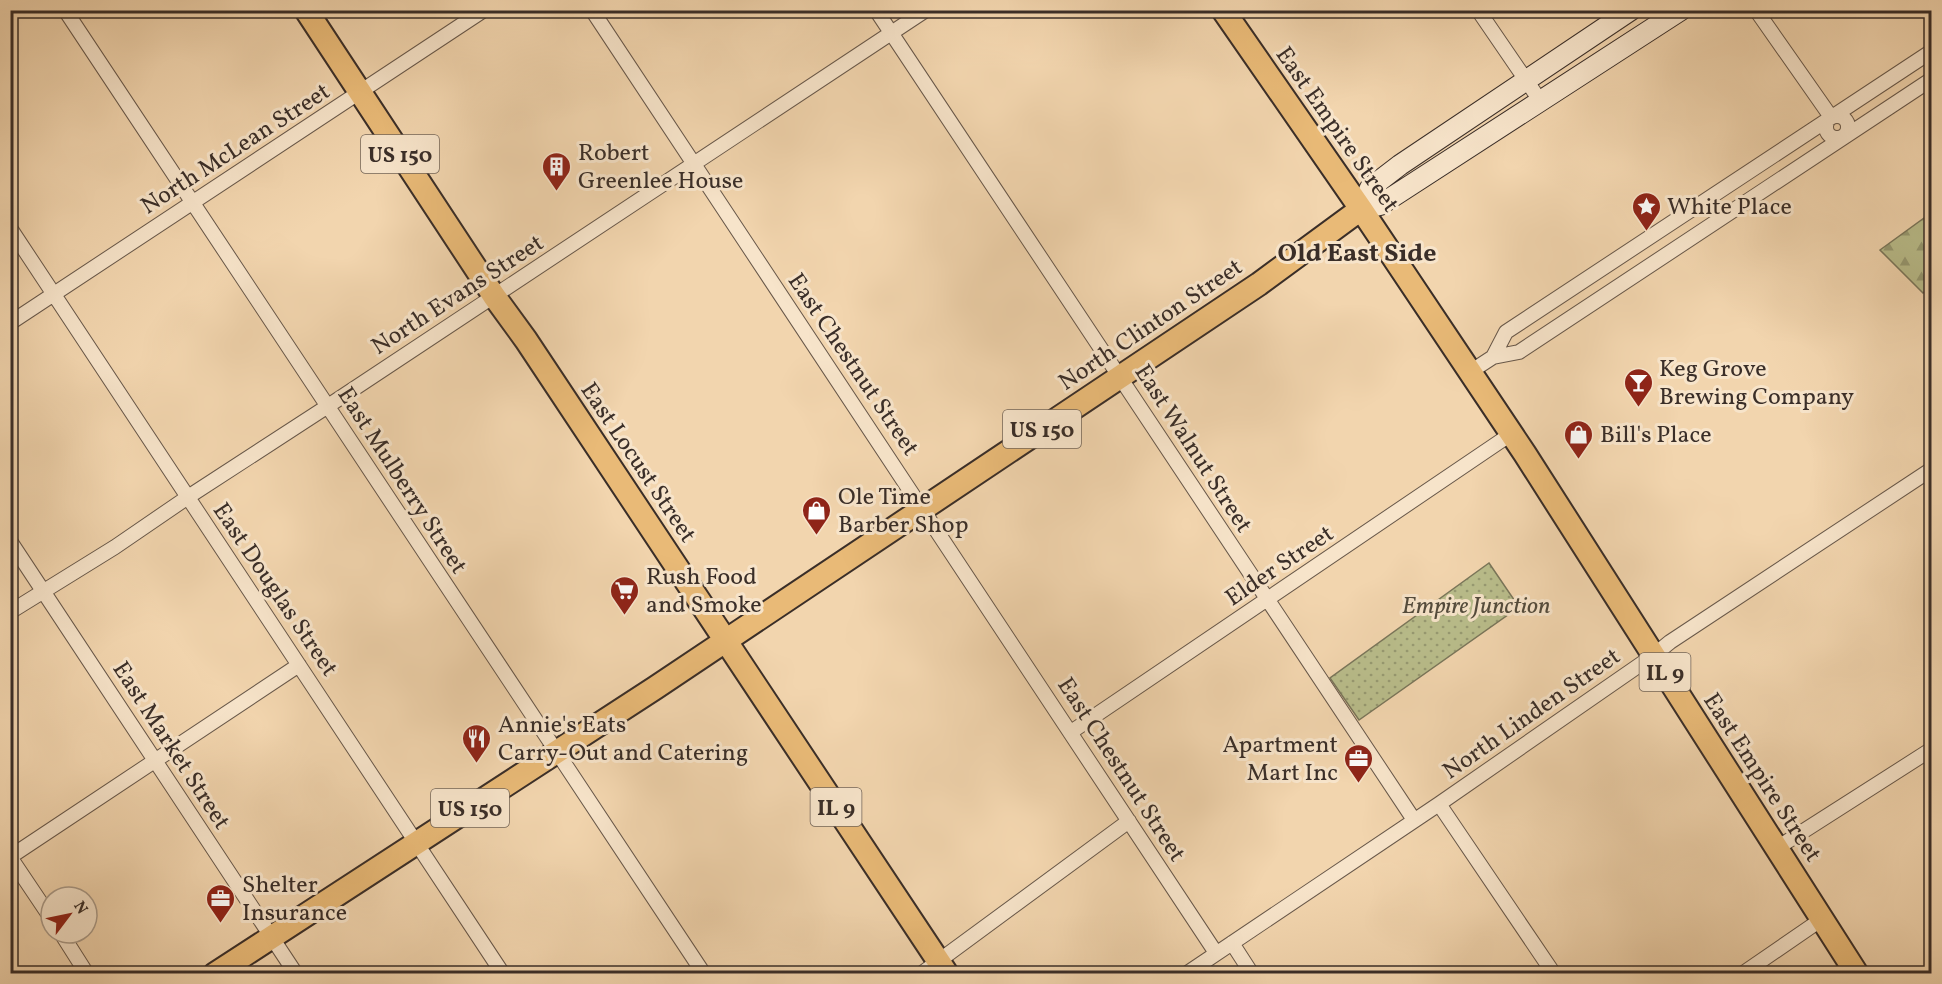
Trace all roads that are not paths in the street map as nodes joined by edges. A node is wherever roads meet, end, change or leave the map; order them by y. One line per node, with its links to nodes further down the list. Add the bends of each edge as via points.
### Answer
1 (65, 10): 21 (street, East Mulberry Street)
2 (306, 10): 16 (main road, East Locust Street / US 150)
3 (484, 10): 16 (street, North McLean Street)
4 (592, 10): 20 (street, East Chestnut Street)
5 (876, 10): 12 (street, East Walnut Street)
6 (926, 10): 12 (street, North Evans Street)
7 (1223, 10): 22 (main road, East Empire Street)
8 (1478, 10): 15 (street)
9 (1631, 10): 15 (street)
10 (1681, 10): 17 (street)
11 (1756, 10): 18 (street)
12 (892, 34): 20 (street, North Evans Street); 31 (street, East Walnut Street)
13 (1932, 51): 18 (street)
14 (1932, 79): 19 (street)
15 (1526, 81): 17 (street); 22 (street, via 1377,182)
16 (360, 94): 21 (street, North McLean Street); 27 (main road, East Locust Street / US 150)
17 (1541, 102): 22 (street, via 1380,205)
18 (1831, 117): 19 (street, via 1826,127 1828,134); 24 (street)
19 (1843, 138): 25 (street)
20 (694, 164): 27 (street, North Evans Street); 36 (street, East Chestnut Street)
21 (194, 202): 26 (street, North McLean Street); 32 (street, East Mulberry Street)
22 (1361, 209): 30 (main road, East Empire Street / IL 9); 31 (main road, North Clinton Street / US 150, via 1259,284)
23 (10, 228): 26 (street, East Douglas Street)
24 (1656, 233): 25 (street); 29 (street, via 1506,332)
25 (1669, 253): 29 (street, via 1519,352)
26 (54, 294): 28 (street, North McLean Street); 35 (street, East Douglas Street)
27 (494, 296): 32 (street, North Evans Street); 41 (main road, East Locust Street / US 150)
28 (10, 323)
29 (1493, 357): 30 (street)
30 (1470, 372): 33 (main road, East Empire Street / IL 9)
31 (1119, 376): 36 (main road, North Clinton Street / US 150); 39 (street, East Walnut Street)
32 (328, 406): 35 (street, North Evans Street); 46 (street, East Mulberry Street)
33 (1511, 434): 39 (street, Elder Street); 42 (main road, East Empire Street / IL 9)
34 (1932, 469): 42 (street, North Linden Street)
35 (188, 497): 38 (street, North Evans Street); 43 (street, East Douglas Street)
36 (923, 508): 41 (main road, North Clinton Street / US 150); 44 (street, East Chestnut Street)
37 (10, 541): 38 (street, East Market Street)
38 (44, 591): 40 (street, North Evans Street); 47 (street, East Market Street)
39 (1267, 600): 44 (street, Elder Street); 49 (street, East Walnut Street)
40 (10, 612)
41 (725, 641): 46 (main road, North Clinton Street / US 150); 60 (main road, East Locust Street / IL 9)
42 (1654, 655): 48 (street, North Linden Street); 52 (main road, East Empire Street / IL 9)
43 (299, 665): 47 (street); 51 (street, East Douglas Street)
44 (1071, 732): 50 (street, East Chestnut Street)
45 (1932, 749): 52 (street)
46 (557, 752): 51 (main road, North Clinton Street / US 150); 65 (street, East Mulberry Street)
47 (155, 759): 53 (street); 56 (street, East Market Street)
48 (1439, 804): 49 (street, North Linden Street); 68 (street)
49 (1414, 820): 57 (street, North Linden Street)
50 (1129, 821): 59 (street, East Chestnut Street); 60 (street)
51 (417, 843): 56 (main road, North Clinton Street / US 150); 64 (street, East Douglas Street)
52 (1777, 848): 55 (main road, East Empire Street / IL 9)
53 (10, 857): 54 (street)
54 (39, 900)
55 (1822, 919): 69 (street); 70 (main road, East Empire Street / IL 9)
56 (272, 936): 62 (main road, North Clinton Street / US 150); 63 (street, East Market Street)
57 (1232, 944): 59 (street, North Linden Street); 67 (street)
58 (69, 945): 61 (street)
59 (1216, 953): 66 (street, North Linden Street)
60 (935, 969)
61 (87, 974)
62 (214, 974)
63 (296, 974)
64 (503, 974)
65 (704, 974)
66 (1186, 974)
67 (1252, 974)
68 (1554, 974)
69 (1742, 974)
70 (1857, 974)

